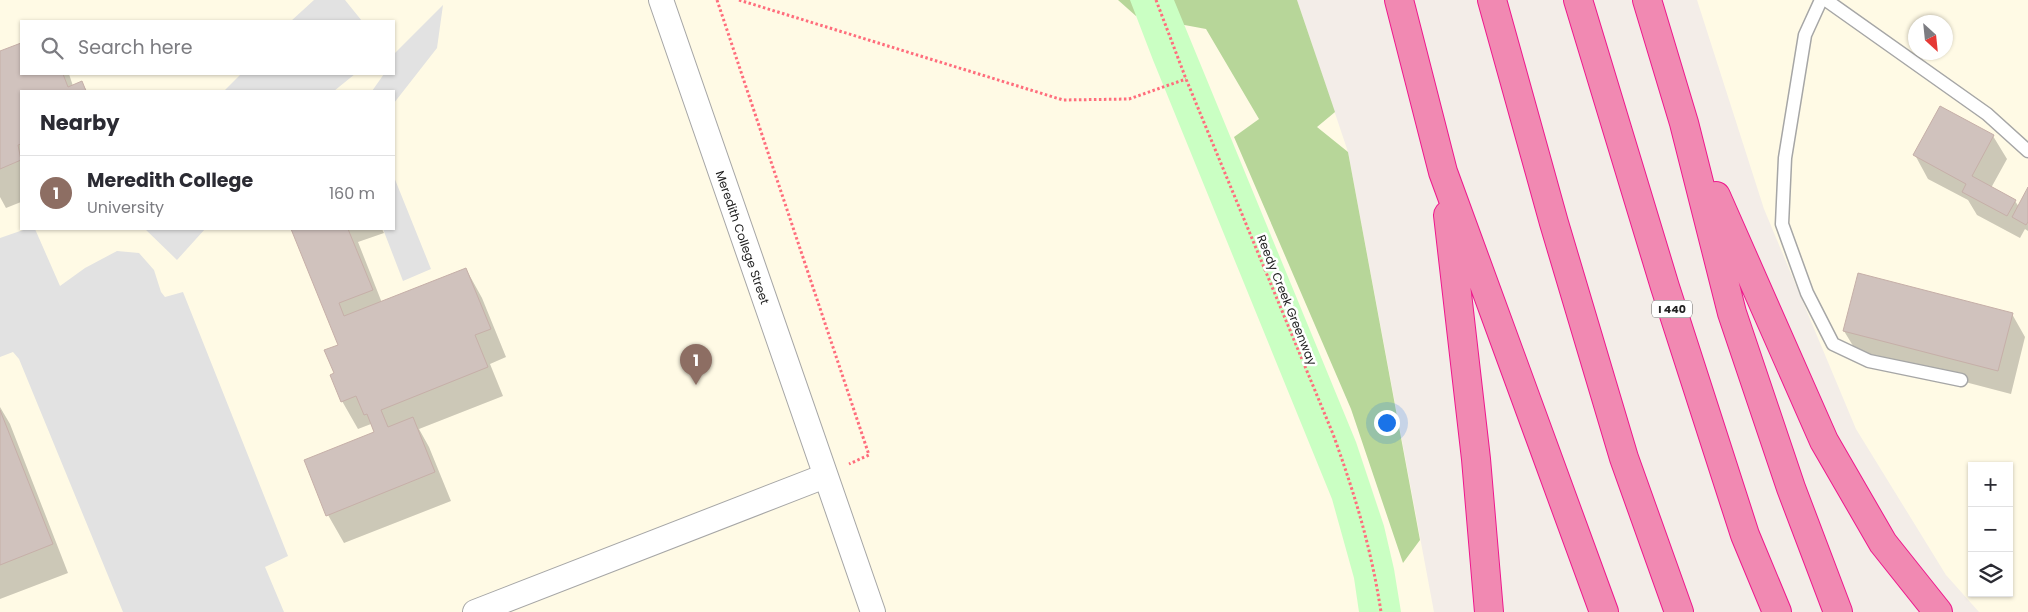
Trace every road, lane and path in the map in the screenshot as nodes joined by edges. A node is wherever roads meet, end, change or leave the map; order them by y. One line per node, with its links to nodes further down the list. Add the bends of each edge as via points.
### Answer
1 (661, 0): 16 (street, Meredith College Street)
2 (717, 0): 16 (path, via 869,455)
3 (739, 0): 11 (path, via 1063,100 1130,99)
4 (1156, 0): 11 (path, Reedy Creek Greenway)
5 (1399, 0): 14 (highway)
6 (1492, 0): 22 (highway, via 1624,458)
7 (1578, 0): 23 (highway, I 440, via 1745,535)
8 (1647, 0): 12 (highway)
9 (1821, 0): 15 (lane, via 1805,35 1785,158 1782,224 1807,293 1833,344 1869,361)
10 (1826, 0): 13 (lane, via 1987,114)
11 (1186, 79): 19 (path, Reedy Creek Greenway, via 1350,480 1374,565)
12 (1684, 123): 24 (highway, via 1732,313 1790,488); 25 (highway, via 1824,441 1883,543)
13 (2028, 151)
14 (1444, 172): 20 (highway, via 1476,459); 21 (highway)
15 (1961, 380)
16 (825, 476): 17 (street); 18 (street, Meredith College Street)
17 (475, 612)
18 (874, 612)
19 (1381, 612)
20 (1489, 612)
21 (1604, 612)
22 (1679, 612)
23 (1777, 612)
24 (1838, 612)
25 (1938, 612)

